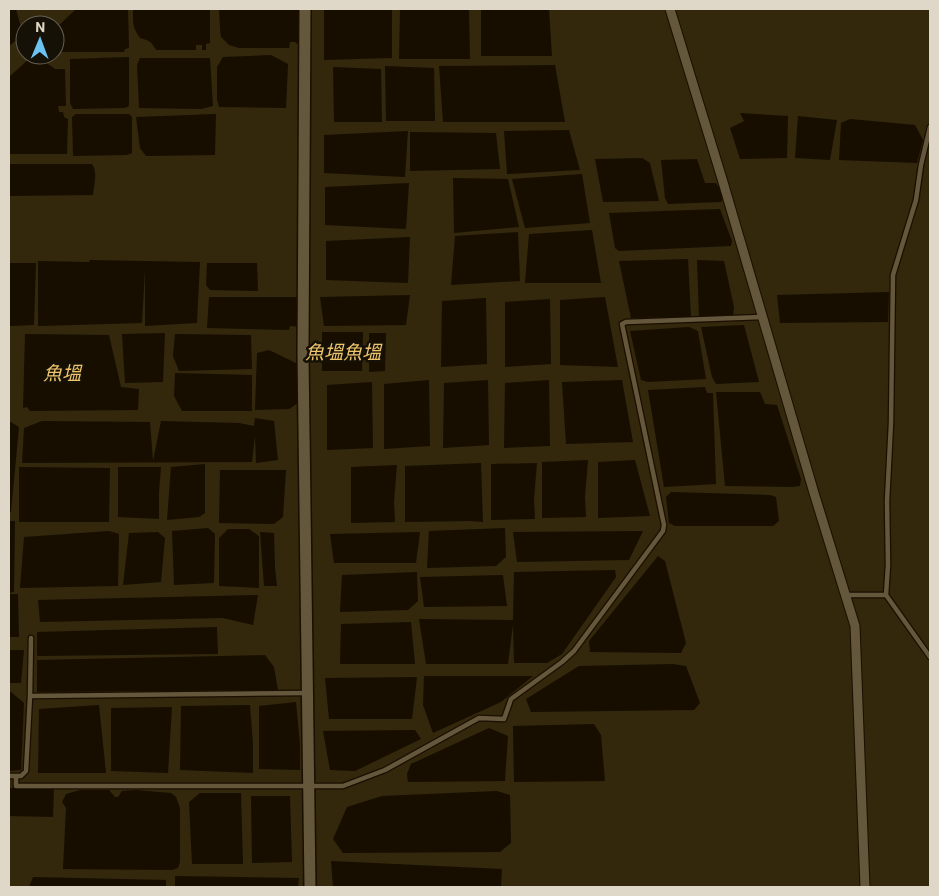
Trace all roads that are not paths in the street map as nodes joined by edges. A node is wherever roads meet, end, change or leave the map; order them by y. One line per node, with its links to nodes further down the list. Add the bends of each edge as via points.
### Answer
1 (305, 9): 9 (street, via 303,354)
2 (670, 9): 4 (street)
3 (930, 127): 5 (lane, via 916,200 894,275)
4 (762, 317): 6 (street); 13 (lane, via 622,324 664,525 658,538 574,651 511,699 504,720 479,718 385,770 343,786)
5 (886, 595): 6 (lane); 8 (lane)
6 (846, 596): 15 (street, via 855,626)
7 (30, 638): 10 (lane)
8 (930, 657)
9 (308, 693): 10 (lane); 13 (street)
10 (30, 696): 12 (lane, via 26,771)
11 (9, 776): 12 (lane)
12 (16, 776): 13 (lane, via 16,786)
13 (310, 786): 14 (street)
14 (310, 887)
15 (864, 887)

